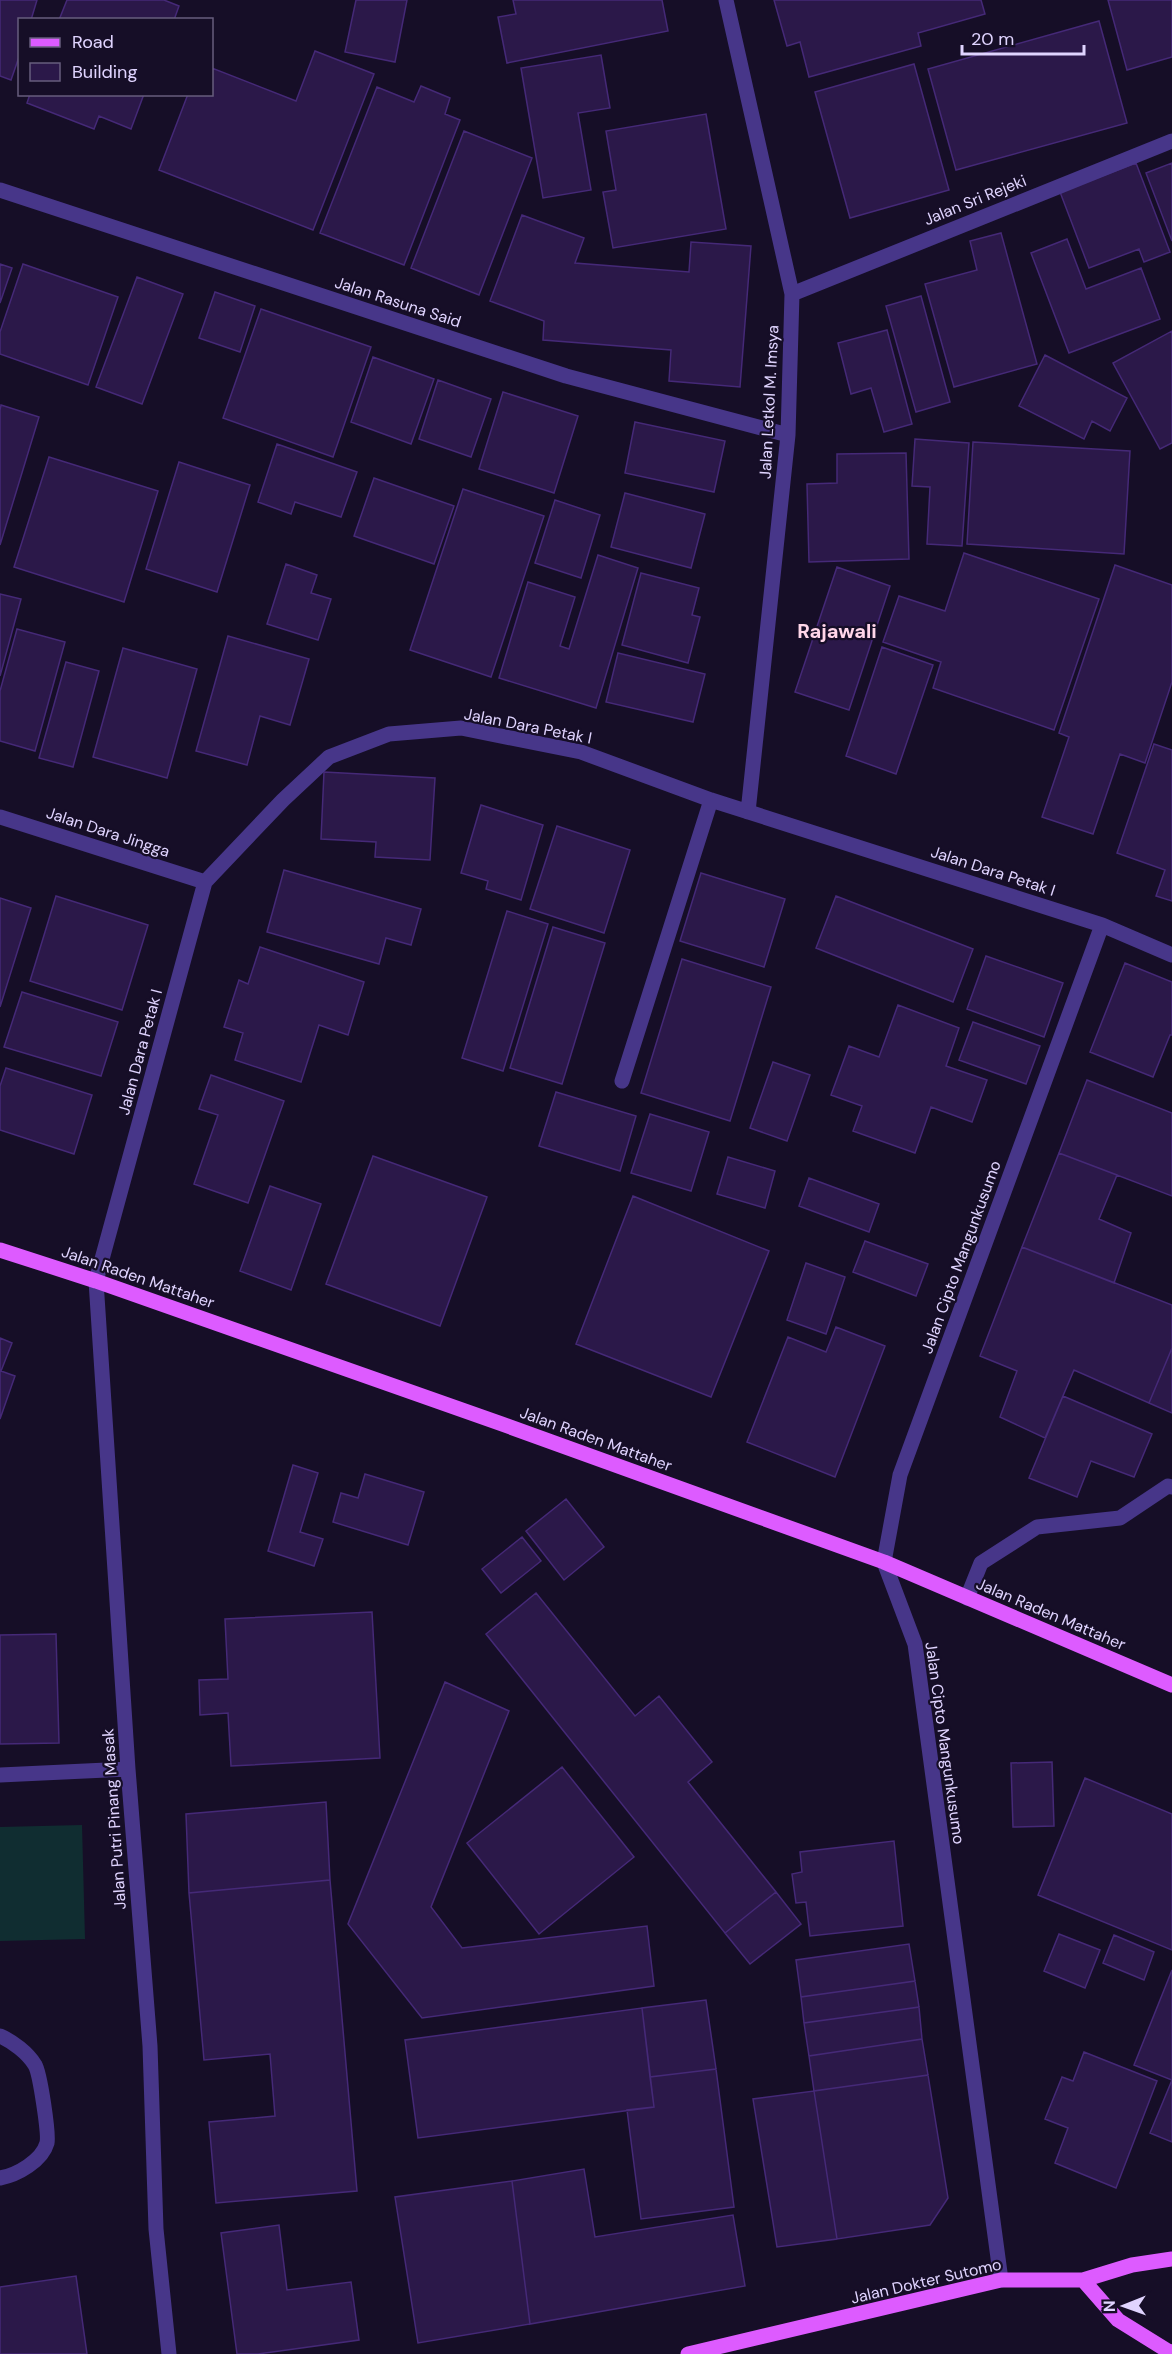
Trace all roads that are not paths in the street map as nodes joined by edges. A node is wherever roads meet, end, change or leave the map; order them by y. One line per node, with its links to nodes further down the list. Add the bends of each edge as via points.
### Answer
1 (726, 0): 4 (street, Jalan Letkol M. Imsya)
2 (1172, 141): 4 (street, Jalan Sri Rejeki)
3 (0, 190): 5 (street, Jalan Rasuna Said, via 566,376)
4 (792, 294): 5 (street, Jalan Letkol M. Imsya)
5 (788, 435): 7 (street, Jalan Letkol M. Imsya)
6 (711, 800): 7 (street, Jalan Dara Petak I); 9 (street, Jalan Dara Petak I, via 581,752 461,729 389,735 329,757); 12 (street)
7 (748, 812): 10 (street, Jalan Dara Petak I)
8 (0, 817): 9 (street, Jalan Dara Jingga)
9 (205, 882): 14 (street, Jalan Dara Petak I)
10 (1102, 925): 11 (street, Jalan Dara Petak I); 16 (street, Jalan Cipto Mangunkusumo, via 900,1475)
11 (1172, 955)
12 (622, 1081)
13 (0, 1250): 14 (main road, Jalan Raden Mattaher)
14 (96, 1281): 16 (main road, Jalan Raden Mattaher); 19 (street, Jalan Putri Pinang Masak)
15 (1172, 1486): 17 (street, via 1120,1518 1037,1527 981,1563)
16 (884, 1562): 17 (main road, Jalan Raden Mattaher); 24 (street, Jalan Cipto Mangunkusumo, via 915,1644)
17 (967, 1598): 18 (main road, Jalan Raden Mattaher)
18 (1172, 1684)
19 (128, 1769): 20 (street); 27 (street, Jalan Putri Pinang Masak, via 150,2046 156,2229)
20 (0, 1775)
21 (0, 2036): 22 (street, via 12,2041 36,2066 46,2124 46,2144 32,2164)
22 (0, 2178)
23 (1172, 2259): 25 (main road, Jalan Dokter Sutomo, via 1132,2265)
24 (1001, 2280): 25 (main road, Jalan Dokter Sutomo); 28 (main road, Jalan Dokter Sutomo)
25 (1083, 2280): 26 (main road, via 1118,2320)
26 (1172, 2352)
27 (169, 2354)
28 (688, 2354)

